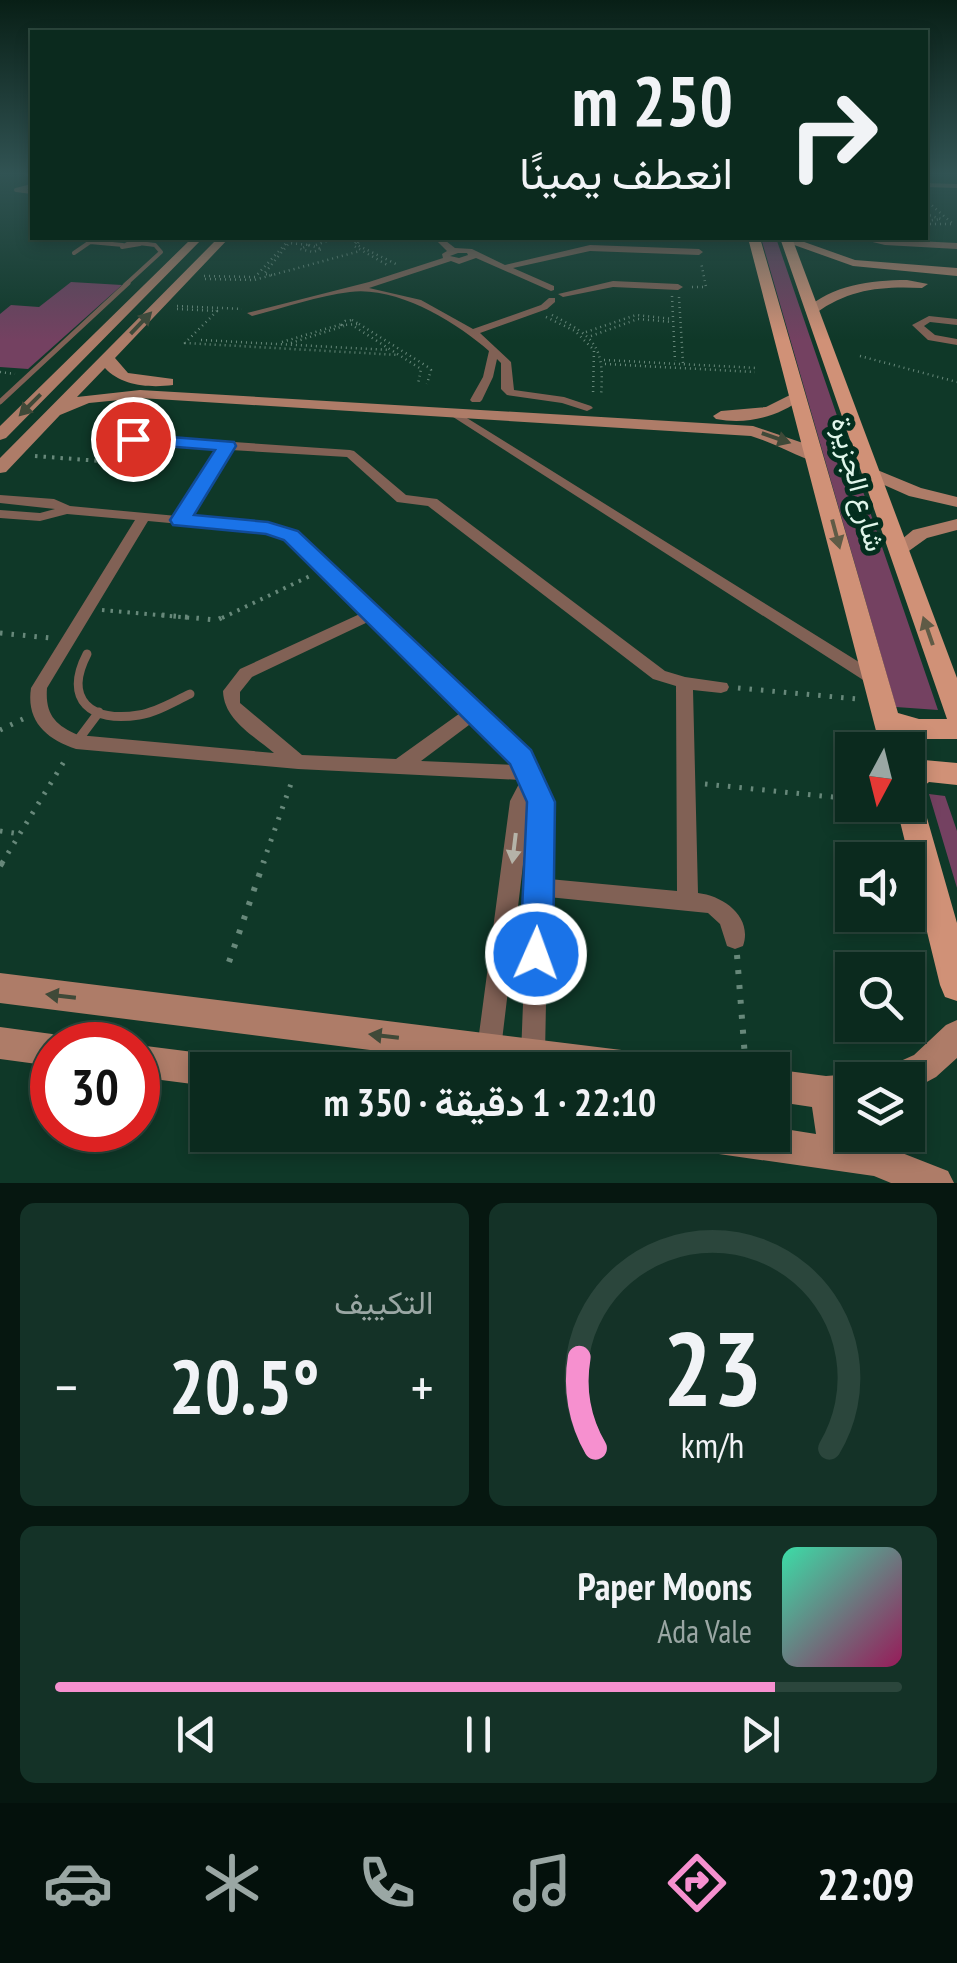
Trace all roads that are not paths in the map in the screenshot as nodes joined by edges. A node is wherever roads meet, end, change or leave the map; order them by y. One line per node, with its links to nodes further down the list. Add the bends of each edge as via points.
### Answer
1 (90, 240): 10 (lane, via 132,248); 17 (lane)
2 (196, 240): 46 (street, one-way to 46)
3 (222, 240): 37 (street, one-way to 3)
4 (440, 240): 18 (street)
5 (755, 240): 39 (main road, شارع الجزيرة)
6 (788, 240): 31 (main road, شارع الجزيرة)
7 (792, 240): 21 (street, via 853,263)
8 (874, 240): 12 (street)
9 (884, 240): 12 (street)
10 (139, 241): 41 (lane, via 161,252)
11 (486, 241): 19 (street)
12 (903, 244): 13 (street)
13 (957, 246)
14 (548, 248): 15 (street)
15 (559, 252): 16 (street); 20 (street)
16 (699, 252)
17 (74, 254)
18 (451, 255): 19 (street); 23 (street)
19 (471, 255): 20 (street); 30 (street)
20 (502, 268): 29 (street)
21 (911, 270): 22 (street); 24 (street)
22 (957, 272)
23 (404, 273): 27 (street); 28 (street, via 397,284)
24 (919, 284): 26 (street); 31 (street, via 842,290)
25 (674, 286): 29 (street, via 614,284)
26 (957, 286)
27 (356, 288): 28 (street); 32 (street)
28 (401, 294): 34 (street)
29 (551, 294): 30 (street); 30 (street)
30 (535, 300): 34 (street)
31 (811, 310): 51 (main road, شارع الجزيرة)
32 (257, 312)
33 (957, 322): 35 (street, via 928,319 917,325 932,338)
34 (469, 330): 36 (street)
35 (957, 342)
36 (494, 352): 40 (street); 42 (street, via 506,362 511,393)
37 (107, 358): 38 (street, via 117,374); 43 (street)
38 (145, 388): 40 (street); 43 (street); 44 (street)
39 (798, 395): 45 (street, via 763,414); 48 (main road, شارع الجزيرة)
40 (476, 400): 42 (street)
41 (0, 402)
42 (590, 402): 45 (street)
43 (54, 412): 50 (street)
44 (454, 413): 45 (street); 62 (street)
45 (705, 421): 48 (street, one-way to 48, via 753,431)
46 (0, 434)
47 (227, 446): 49 (street, via 130,439); 57 (street); 63 (street, via 354,456 402,498 432,502 659,675)
48 (815, 457): 62 (main road, شارع الجزيرة, one-way to 62)
49 (110, 462)
50 (0, 468)
51 (870, 472): 53 (street); 59 (main road, شارع الجزيرة)
52 (0, 499): 54 (street)
53 (957, 502)
54 (67, 510): 55 (street); 56 (street)
55 (0, 514)
56 (144, 517): 57 (street); 72 (street, via 39,688 45,726)
57 (180, 520): 60 (street, via 284,532)
58 (957, 524): 59 (street, via 920,534)
59 (899, 550): 69 (main road, شارع الجزيرة, one-way to 59)
60 (372, 614): 68 (street); 73 (street, via 246,673 231,691 240,715)
61 (87, 654): 67 (lane, via 75,678 77,692)
62 (877, 681): 66 (main road, شارع الجزيرة)
63 (684, 683): 64 (street); 80 (street)
64 (721, 686)
65 (190, 694): 67 (lane, via 141,715)
66 (885, 711): 70 (main road, via 919,729); 71 (main road, شارع الجزيرة)
67 (100, 712): 72 (lane)
68 (473, 713): 74 (street); 77 (street, via 522,758)
69 (957, 713)
70 (957, 729)
71 (891, 732)
72 (76, 742): 73 (street)
73 (298, 762): 74 (street)
74 (400, 766): 77 (street)
75 (925, 772): 76 (main road)
76 (957, 774)
77 (530, 779): 79 (street, via 541,802); 87 (street, one-way to 87, via 520,801)
78 (915, 822): 82 (main road)
79 (539, 887): 80 (street); 89 (street)
80 (688, 902): 81 (street, via 724,910)
81 (735, 940)
82 (957, 985)
83 (0, 988): 87 (street, one-way to 83)
84 (957, 1036): 91 (street)
85 (0, 1043): 86 (street)
86 (30, 1047)
87 (489, 1050): 88 (street)
88 (507, 1052)
89 (533, 1052)
90 (160, 1064): 92 (street)
91 (925, 1066)
92 (190, 1068)
93 (790, 1087): 94 (street)
94 (835, 1091)
95 (790, 1146): 96 (street)
96 (835, 1152)
97 (836, 1152): 98 (street)
98 (936, 1183)

